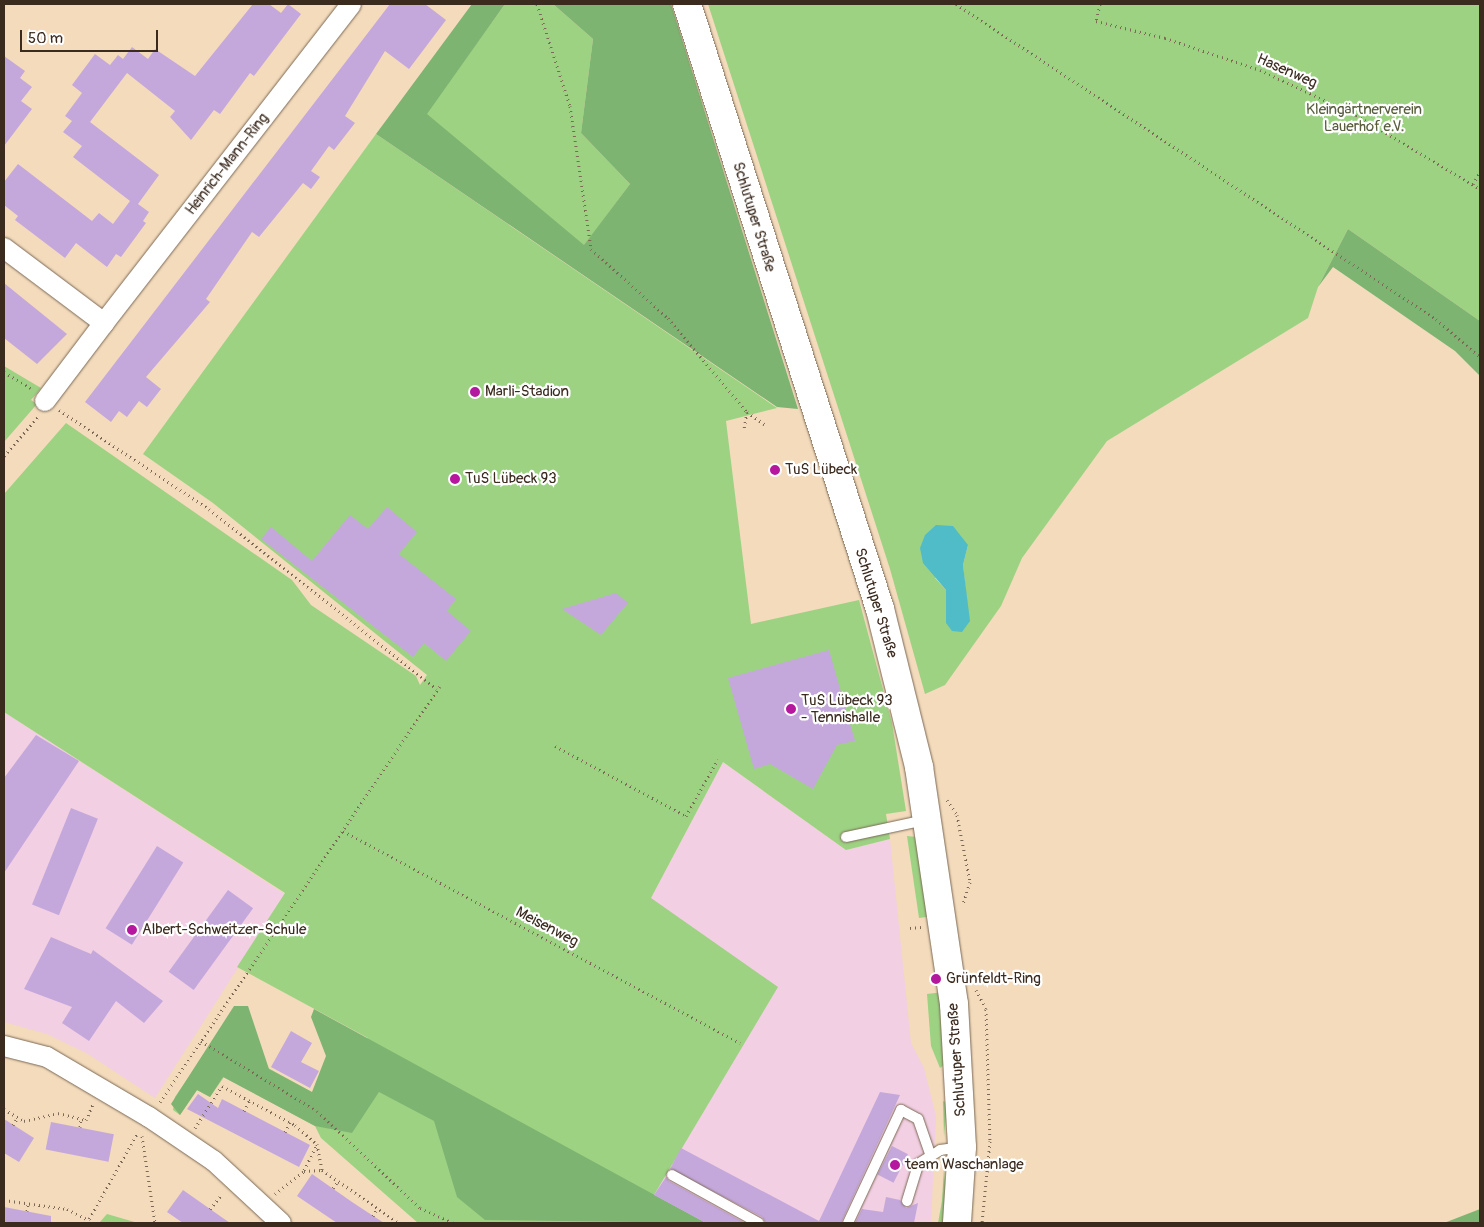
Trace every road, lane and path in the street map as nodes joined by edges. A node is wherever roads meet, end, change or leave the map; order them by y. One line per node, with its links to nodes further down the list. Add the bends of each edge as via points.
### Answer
1 (350, 4): 10 (street, Heinrich-Mann-Ring)
2 (537, 4): 14 (path, via 570,106 591,249 668,318)
3 (687, 4): 22 (main road, Schlutuper Straße, via 880,609)
4 (956, 4): 11 (path, via 1436,319)
5 (1100, 4): 7 (path, Hasenweg, via 1096,21 1165,38 1260,70 1356,115)
6 (1480, 172): 7 (path)
7 (1473, 184): 8 (path, Hasenweg)
8 (1480, 189)
9 (4, 248): 10 (street)
10 (104, 324): 13 (street, Heinrich-Mann-Ring)
11 (1480, 357)
12 (4, 372): 13 (path)
13 (45, 401): 17 (path, via 40,415); 19 (path, via 209,509)
14 (747, 412): 15 (path); 16 (path)
15 (767, 426)
16 (744, 429)
17 (4, 456)
18 (440, 686): 19 (path)
19 (437, 690): 23 (path)
20 (555, 746): 21 (path, via 686,816)
21 (718, 759)
22 (929, 819): 24 (lane); 41 (main road, Schlutuper Straße, via 954,1004)
23 (343, 831): 25 (path); 26 (path, Meisenweg)
24 (846, 837)
25 (201, 1041): 32 (path); 61 (path, via 317,1111 420,1208)
26 (740, 1044)
27 (4, 1046): 32 (street, via 47,1057)
28 (250, 1099): 31 (path); 35 (path); 38 (path, via 222,1086)
29 (94, 1101): 34 (path, via 86,1120)
30 (4, 1109): 33 (path)
31 (244, 1111)
32 (153, 1112): 59 (street, via 214,1161)
33 (18, 1117): 34 (path, via 24,1121 58,1113); 36 (path)
34 (81, 1118): 37 (path)
35 (290, 1122): 39 (path); 40 (path)
36 (13, 1124)
37 (80, 1128)
38 (193, 1132)
39 (285, 1132)
40 (316, 1144): 43 (path); 44 (path)
41 (962, 1147): 42 (lane); 64 (main road, Schlutuper Straße)
42 (930, 1154): 51 (lane, via 918,1164); 63 (lane, via 918,1119 901,1110)
43 (322, 1170): 44 (path); 46 (path)
44 (304, 1171): 49 (path)
45 (672, 1175): 62 (lane)
46 (338, 1180): 47 (path); 53 (path)
47 (333, 1188)
48 (225, 1190): 54 (path)
49 (270, 1198)
50 (4, 1200): 52 (path)
51 (907, 1201)
52 (28, 1203): 55 (path); 57 (path, via 68,1209)
53 (377, 1208): 56 (path); 60 (path)
54 (210, 1209)
55 (27, 1211)
56 (372, 1216)
57 (88, 1222): 58 (path, via 141,1128)
58 (155, 1223)
59 (281, 1223)
60 (399, 1223)
61 (453, 1223)
62 (759, 1223)
63 (848, 1223)
64 (957, 1223)

